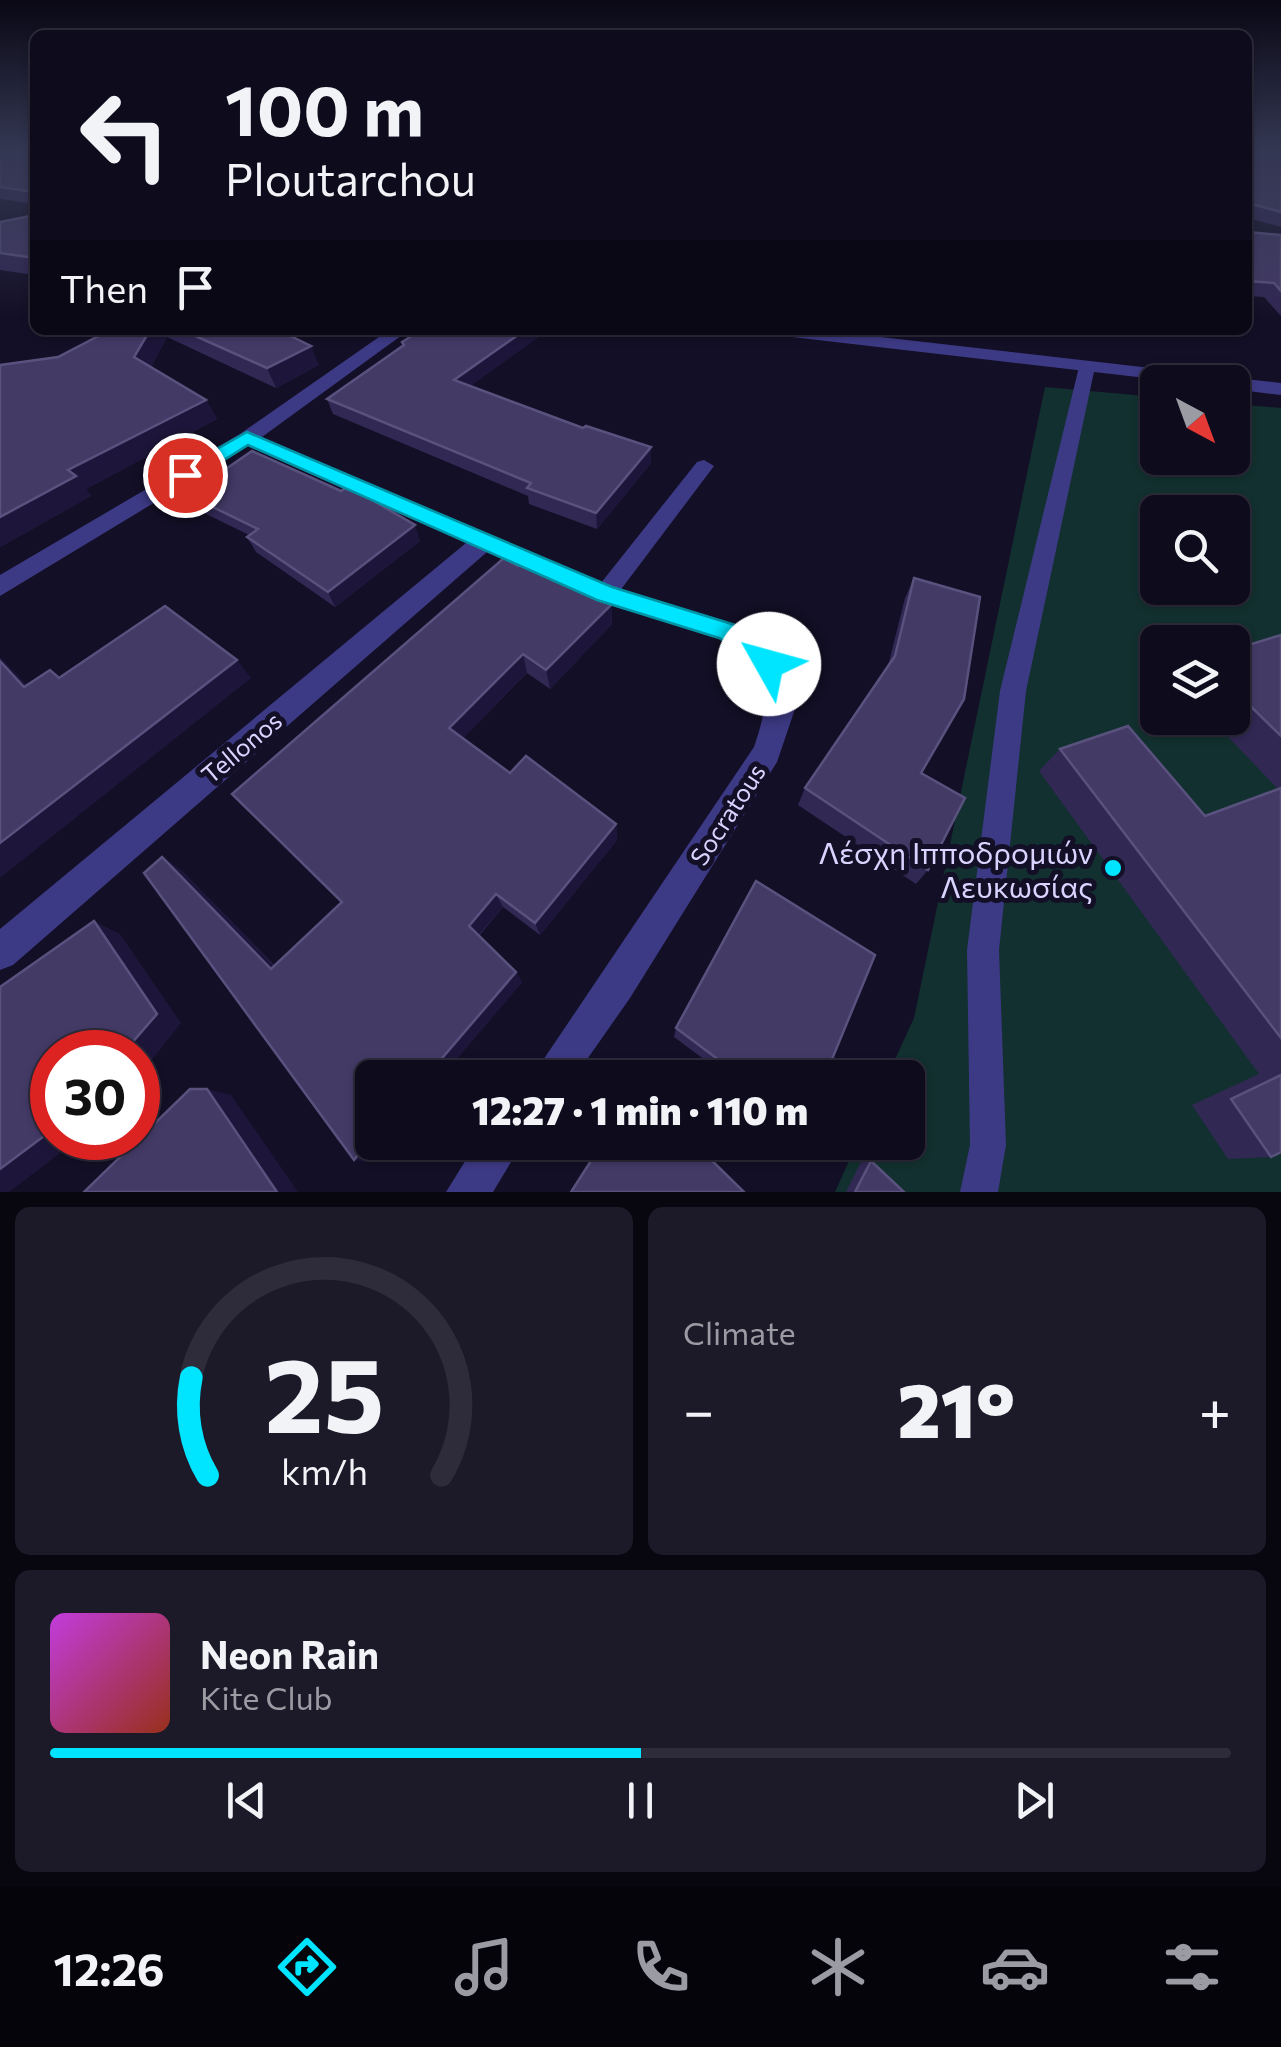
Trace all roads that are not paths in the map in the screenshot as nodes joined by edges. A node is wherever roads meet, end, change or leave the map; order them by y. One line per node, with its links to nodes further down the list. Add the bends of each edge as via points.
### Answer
1 (393, 335): 7 (street)
2 (817, 335): 3 (street)
3 (1087, 367): 4 (street); 16 (lane, via 1013,691 983,950 988,1145)
4 (1140, 373)
5 (1250, 385): 6 (street)
6 (1281, 389)
7 (247, 438): 9 (street, Socratous); 10 (street)
8 (704, 466): 11 (lane)
9 (482, 543): 11 (street, Socratous); 12 (street, Tellonos)
10 (0, 586)
11 (605, 594): 13 (street, Socratous, via 727,631 753,646 769,664 781,709 767,753)
12 (0, 952)
13 (563, 1060)
14 (490, 1160): 15 (street)
15 (468, 1192)
16 (979, 1192)

